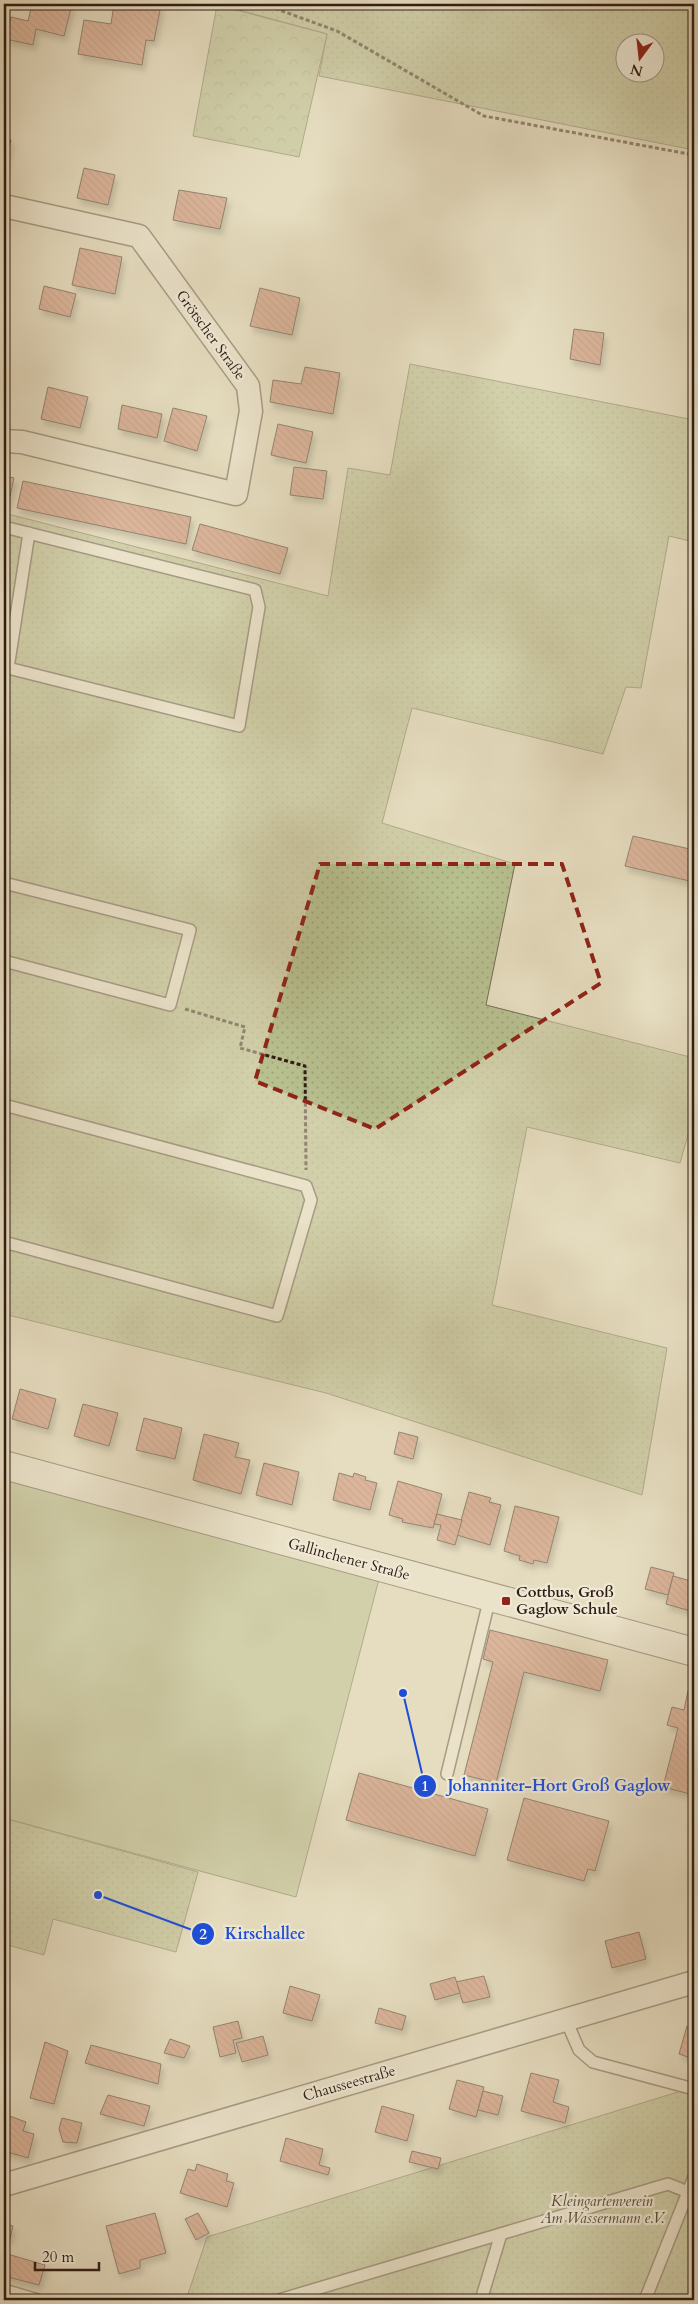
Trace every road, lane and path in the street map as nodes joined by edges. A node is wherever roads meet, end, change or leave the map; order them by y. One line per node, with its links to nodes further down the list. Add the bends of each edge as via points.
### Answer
1 (263, 4): 2 (path, via 337,31 484,116)
2 (694, 155)
3 (4, 206): 4 (street, Grötscher Straße, via 139,236 248,386 251,412 236,494 22,442)
4 (4, 441)
5 (4, 527): 6 (lane)
6 (29, 533): 6 (lane, via 255,590 260,607 239,726 8,668)
7 (4, 883): 9 (lane, via 190,930)
8 (4, 961): 9 (lane)
9 (170, 1005): 11 (path, via 245,1027 240,1048 305,1066)
10 (4, 1105): 11 (lane)
11 (306, 1186): 12 (lane, via 311,1200 277,1316)
12 (4, 1242)
13 (4, 1465): 14 (street, Gallinchener Straße)
14 (490, 1597): 15 (street, Gallinchener Straße); 16 (lane)
15 (694, 1652)
16 (447, 1774)
17 (694, 1982): 18 (street, Chausseestraße)
18 (566, 2020): 19 (lane, via 579,2050 593,2062); 21 (street, Chausseestraße)
19 (694, 2090)
20 (694, 2177): 22 (lane)
21 (4, 2184)
22 (688, 2192): 23 (lane, via 668,2184); 28 (lane)
23 (501, 2234): 26 (lane); 27 (lane)
24 (4, 2290): 25 (lane)
25 (38, 2300)
26 (279, 2300)
27 (481, 2300)
28 (646, 2300)

